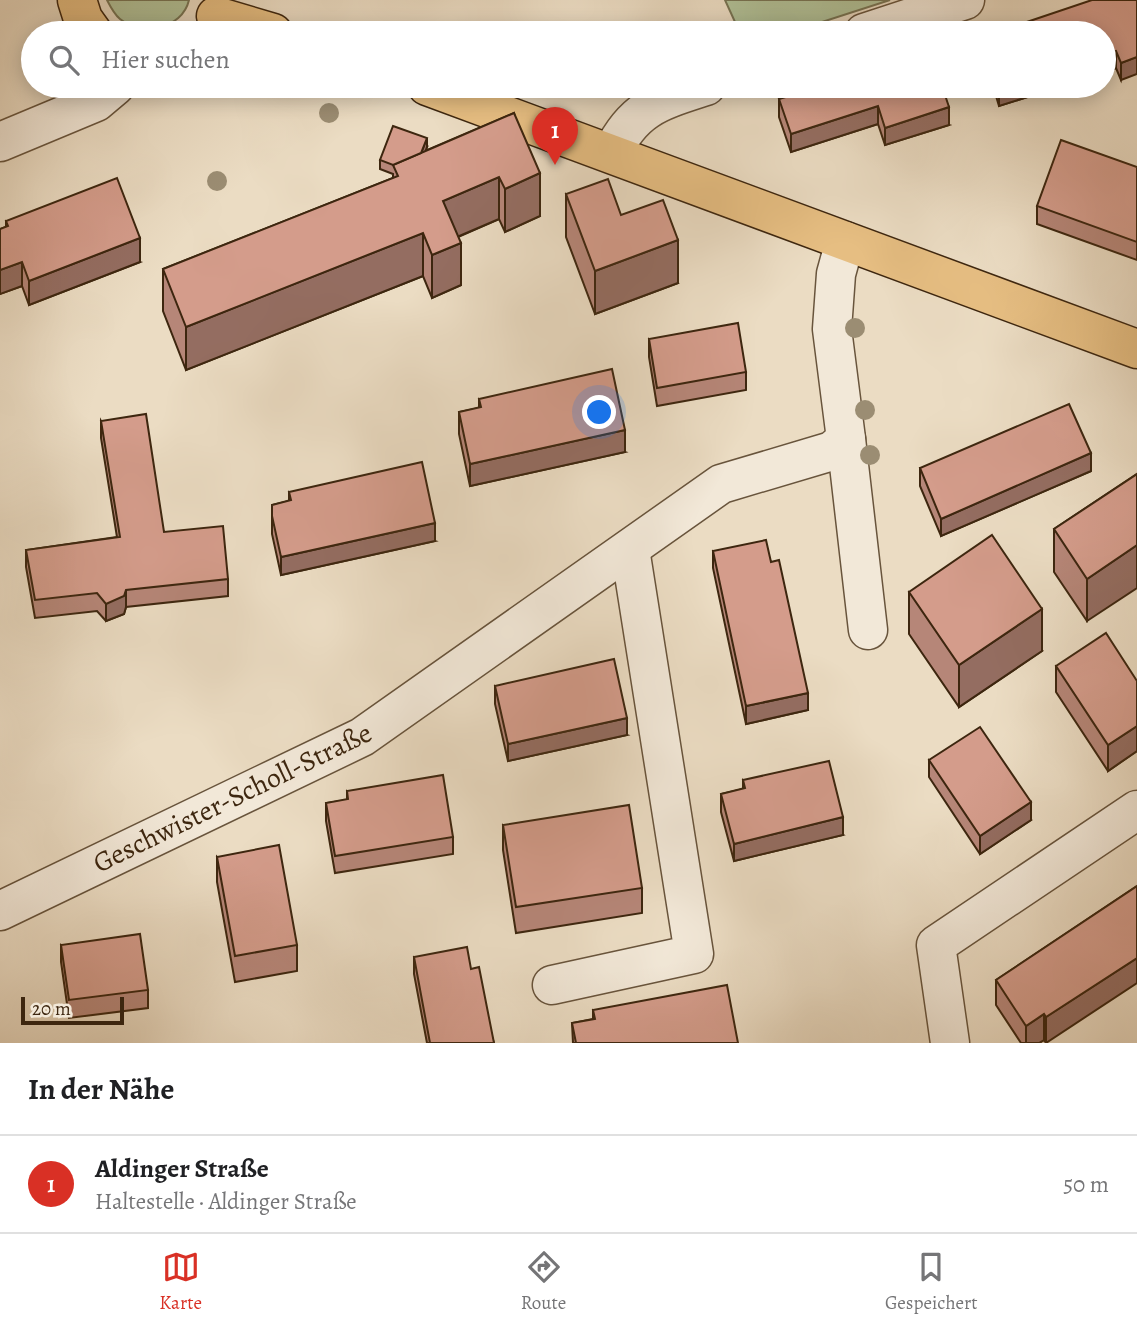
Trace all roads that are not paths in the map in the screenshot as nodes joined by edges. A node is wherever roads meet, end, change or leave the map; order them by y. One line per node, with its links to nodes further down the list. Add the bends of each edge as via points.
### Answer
1 (77, 0): 4 (main road)
2 (965, 0): 6 (street)
3 (213, 16): 5 (main road)
4 (84, 21)
5 (231, 21)
6 (901, 21)
7 (101, 98): 10 (street)
8 (460, 98): 11 (main road)
9 (674, 98): 11 (street, via 643,110 622,131)
10 (0, 142)
11 (612, 153): 12 (main road)
12 (845, 241): 13 (main road); 14 (street, via 836,274 832,329)
13 (1137, 349)
14 (846, 439): 15 (street, Geschwister-Scholl-Straße, via 832,451 721,484); 16 (street)
15 (629, 550): 18 (street, Geschwister-Scholl-Straße, via 362,737); 19 (street, via 694,954)
16 (868, 630)
17 (1137, 810): 20 (street, via 936,945)
18 (0, 911)
19 (552, 985)
20 (950, 1043)

